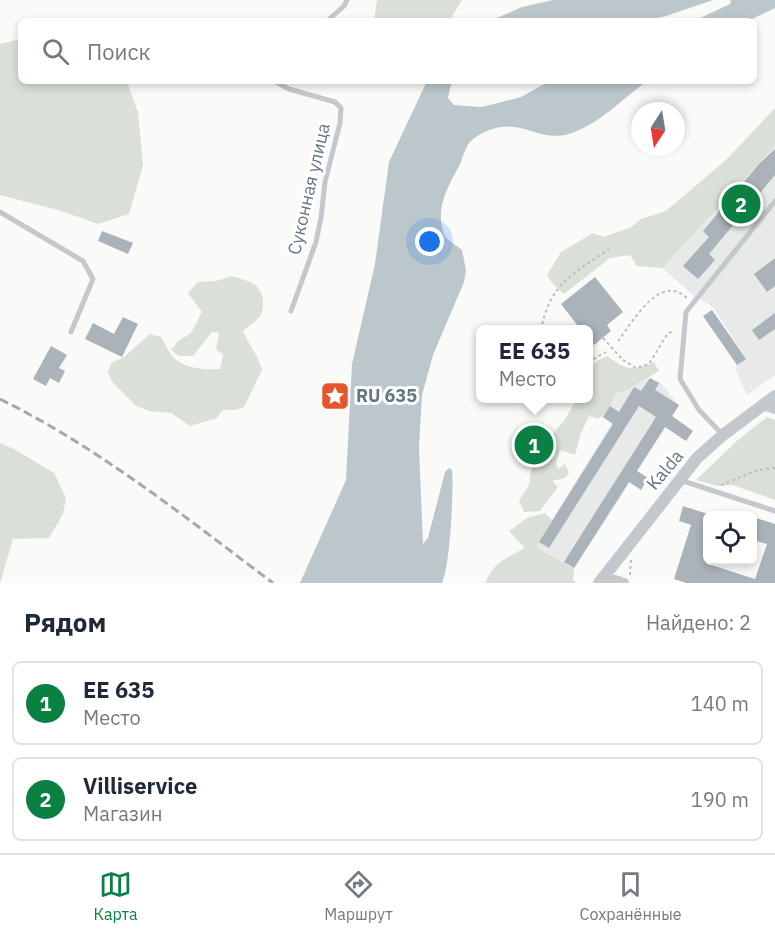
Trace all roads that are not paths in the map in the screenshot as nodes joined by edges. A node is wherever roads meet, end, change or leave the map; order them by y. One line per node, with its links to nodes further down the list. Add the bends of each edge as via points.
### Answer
1 (347, 0): 2 (lane)
2 (330, 18)
3 (280, 84): 6 (lane, Суконная улица, via 335,102 341,108 316,242)
4 (775, 201): 10 (lane, via 686,312 680,379 699,410)
5 (0, 212): 7 (lane, via 83,261 93,279)
6 (291, 311)
7 (71, 332)
8 (775, 396): 9 (street, Kalda)
9 (769, 407): 10 (street, Kalda)
10 (723, 435): 11 (street, Kalda)
11 (680, 480): 12 (lane); 13 (street, Kalda)
12 (775, 511)
13 (600, 582): 14 (street)
14 (624, 583)

